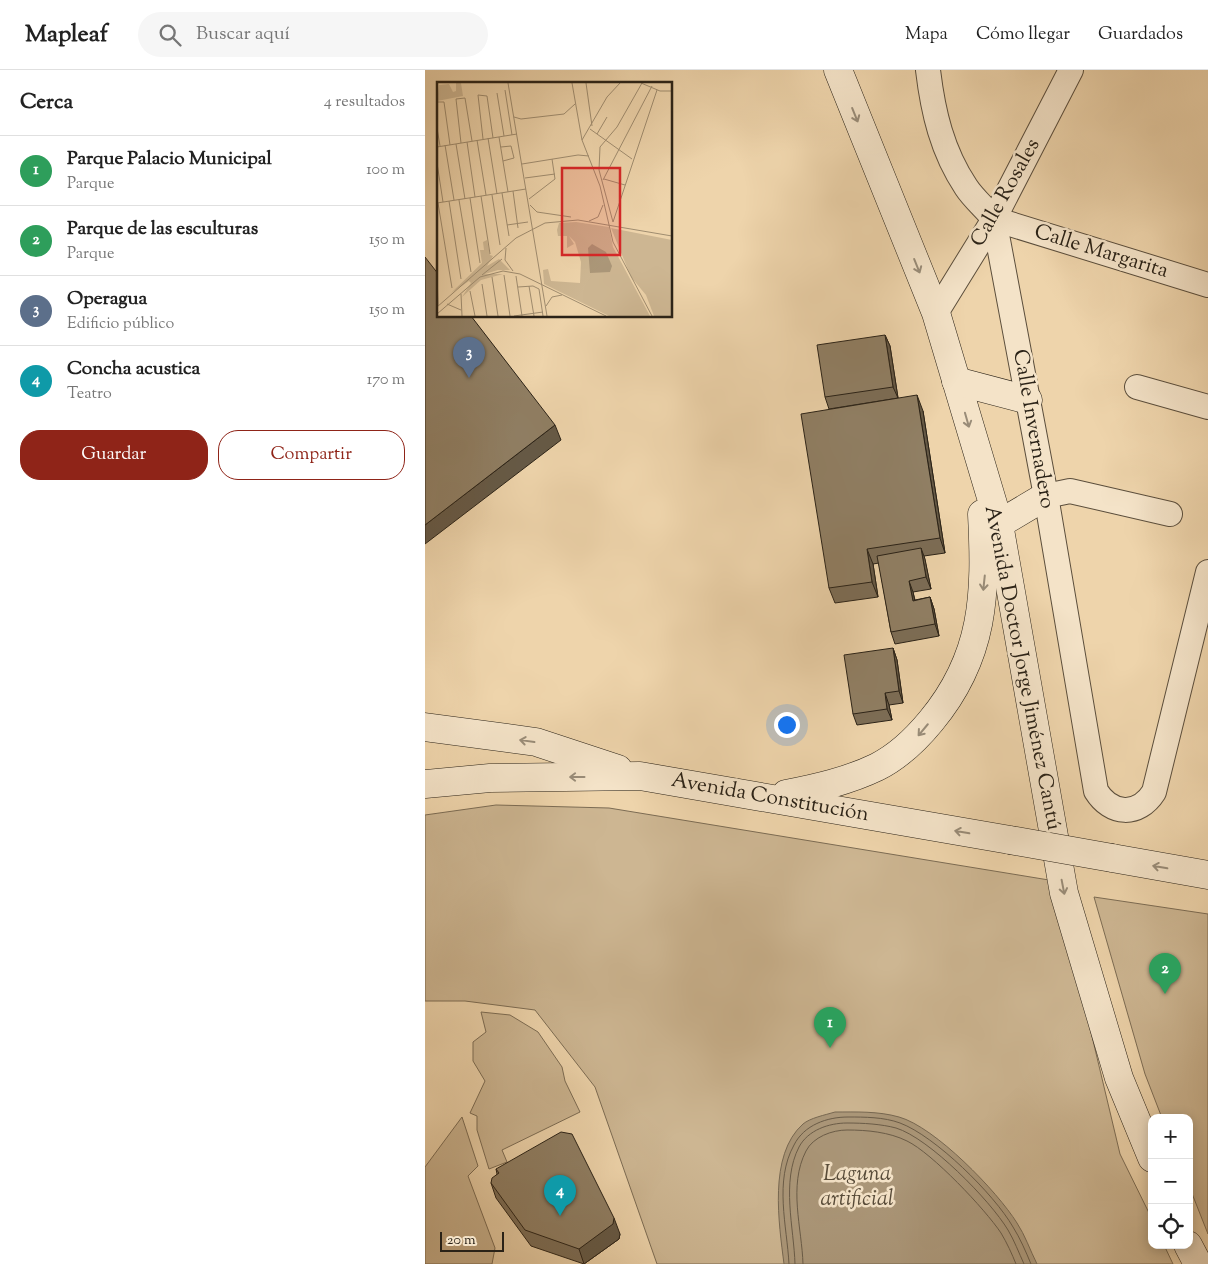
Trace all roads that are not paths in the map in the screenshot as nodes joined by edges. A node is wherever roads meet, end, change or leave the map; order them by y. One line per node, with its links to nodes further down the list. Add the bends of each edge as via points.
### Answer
1 (838, 70): 6 (main road, Avenida Doctor Jorge Jiménez Cantú, one-way to 6)
2 (928, 70): 4 (street, via 931,99 942,143 966,187)
3 (1071, 70): 4 (street, Calle Rosales)
4 (994, 219): 5 (street, Calle Margarita); 6 (street, Calle Rosales); 9 (street, Calle Invernadero)
5 (1208, 285)
6 (936, 313): 7 (main road, Avenida Doctor Jorge Jiménez Cantú)
7 (956, 382): 9 (main road); 11 (main road, Avenida Doctor Jorge Jiménez Cantú, one-way to 11)
8 (1137, 387): 10 (street)
9 (1028, 400): 12 (street, Calle Invernadero)
10 (1208, 407)
11 (980, 465): 14 (main road, Avenida Doctor Jorge Jiménez Cantú); 19 (main road, one-way to 19, via 985,576 980,619 968,663 945,704 917,738 878,767 830,785)
12 (1046, 496): 13 (street, via 1070,491); 14 (main road); 15 (street, Calle Invernadero, via 1096,791 1103,802 1117,809 1136,809 1147,803 1154,792)
13 (1170, 514)
14 (999, 524): 21 (main road, Avenida Doctor Jorge Jiménez Cantú, one-way to 21, via 1064,893 1119,1078)
15 (1208, 572)
16 (425, 727): 17 (main road, one-way to 16, via 536,742)
17 (640, 776): 18 (main road, Avenida Constitución, one-way to 18, via 490,778); 19 (main road, Avenida Constitución)
18 (425, 784)
19 (771, 797): 20 (main road, Avenida Constitución, one-way to 19, bridge)
20 (1208, 876)
21 (1148, 1148)
22 (1190, 1249): 23 (main road)
23 (1198, 1264)

